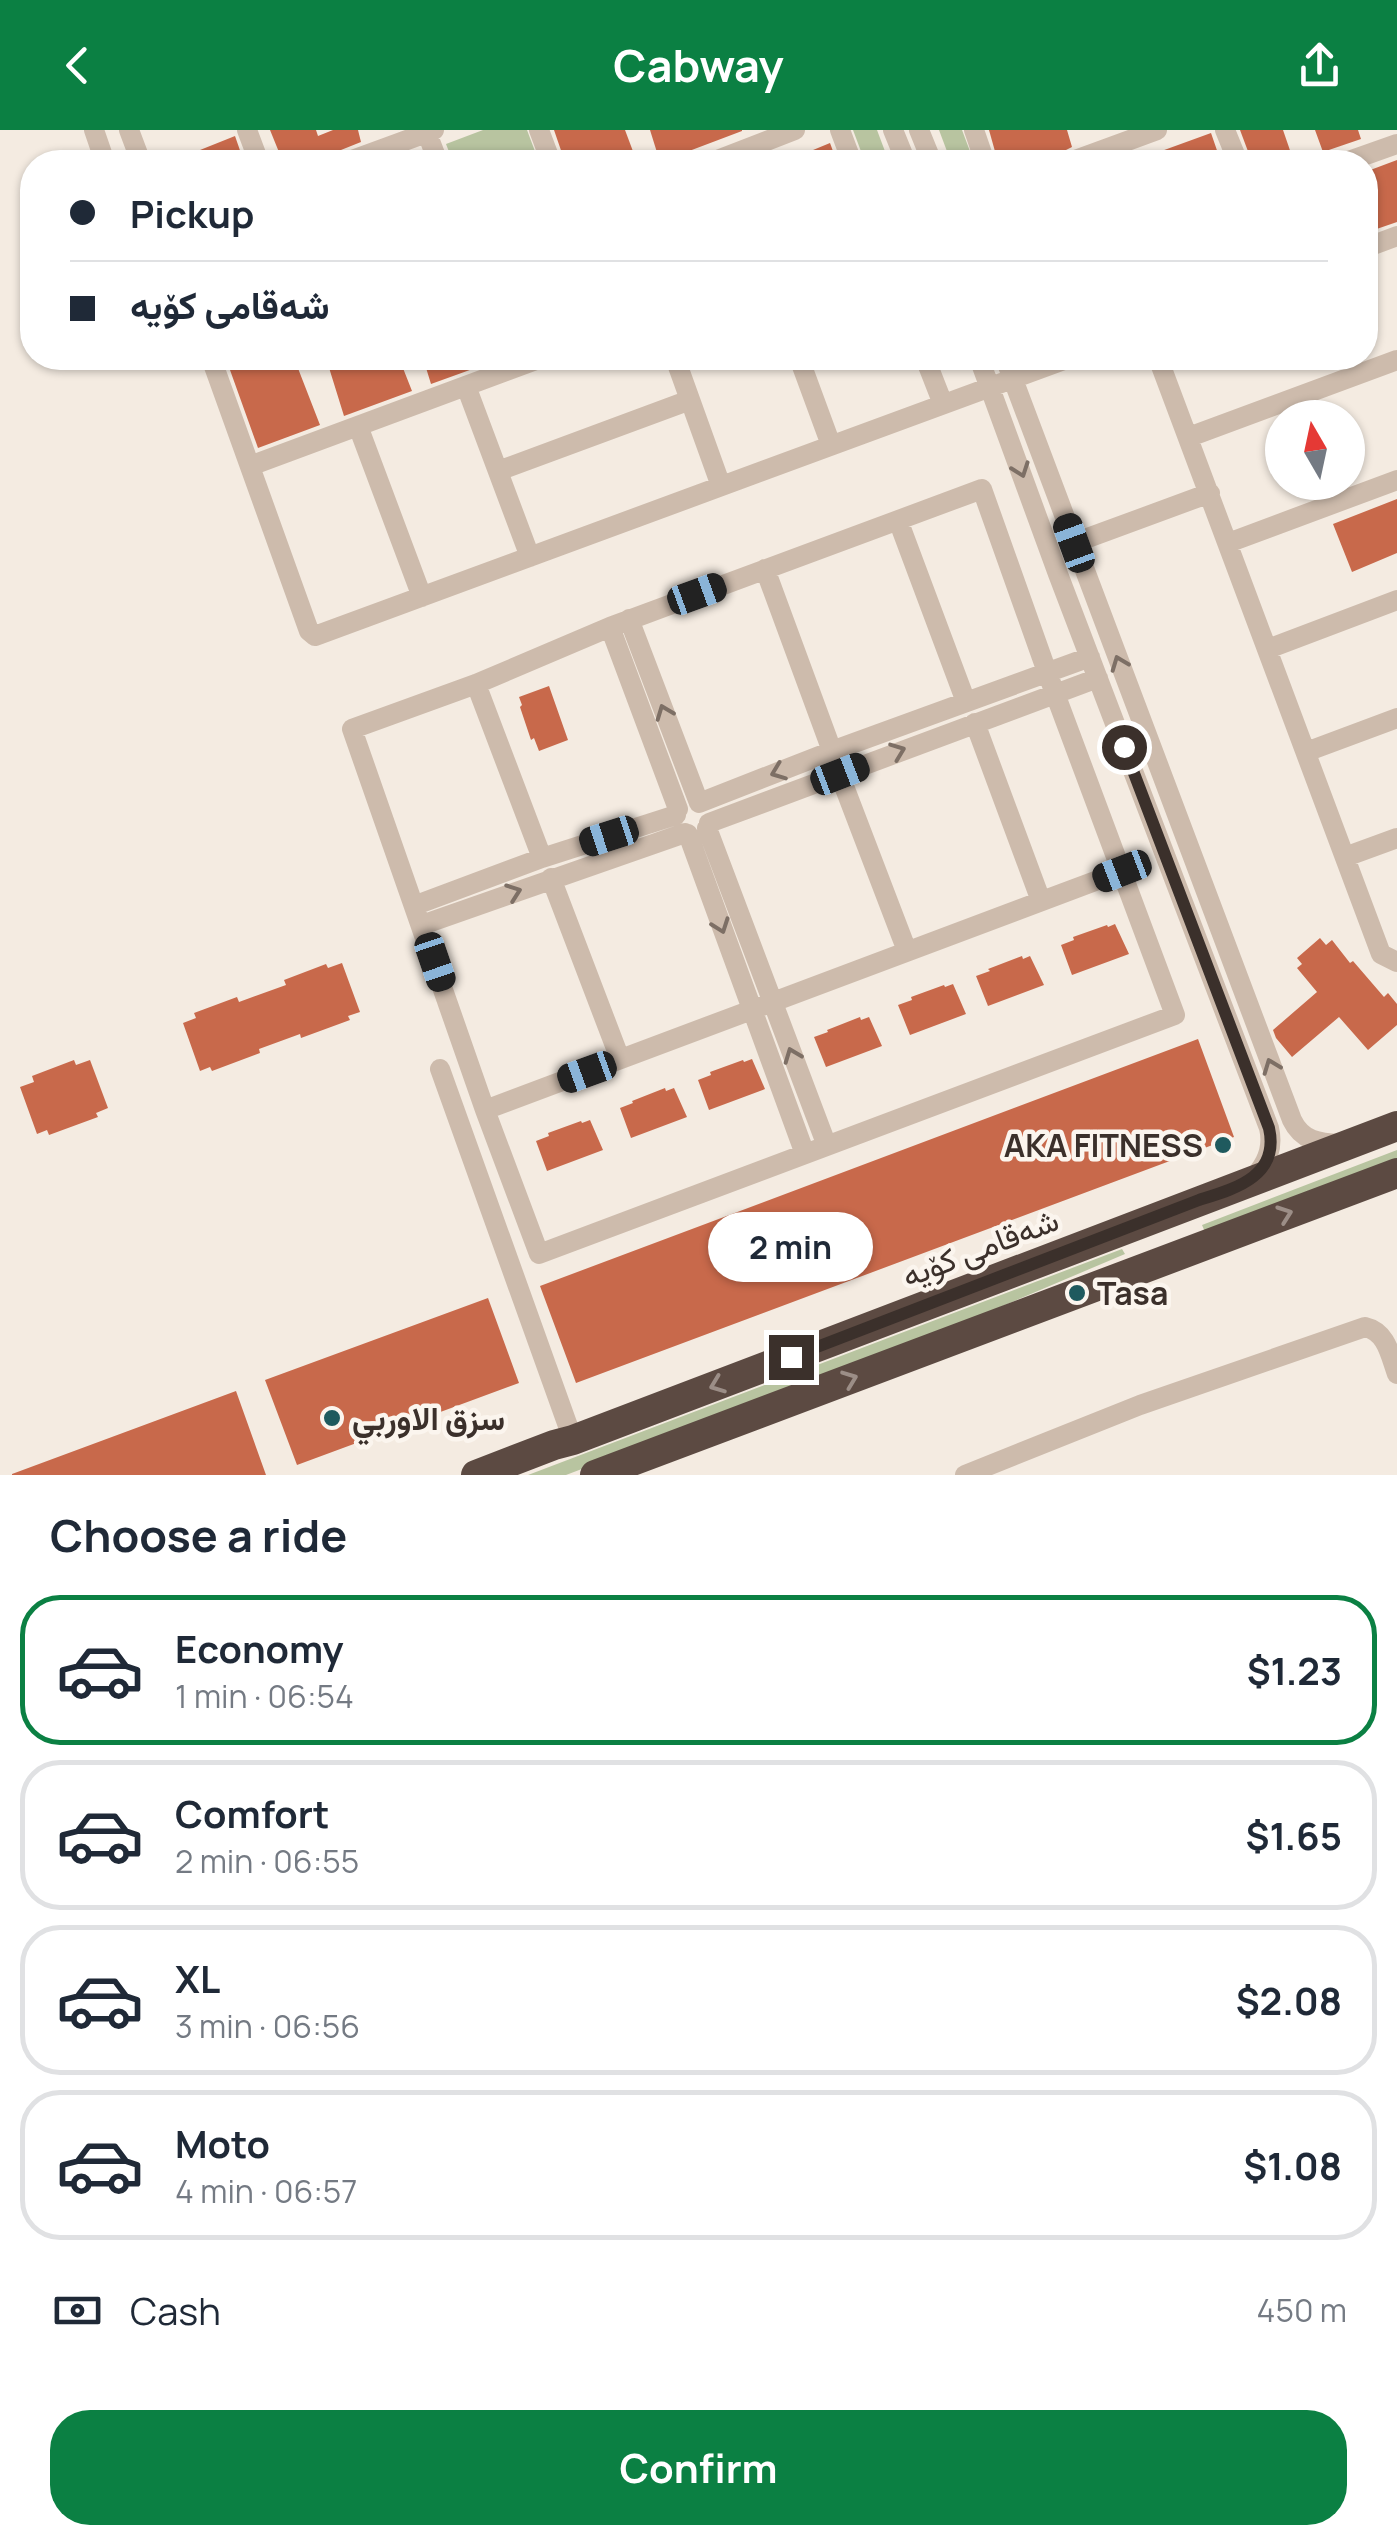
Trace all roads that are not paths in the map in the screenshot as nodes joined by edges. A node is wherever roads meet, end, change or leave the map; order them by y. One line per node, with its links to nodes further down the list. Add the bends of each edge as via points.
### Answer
1 (795, 130): 5 (street)
2 (1157, 130): 6 (street)
3 (431, 131): 4 (street)
4 (381, 150)
5 (743, 150)
6 (1120, 150)
7 (215, 370): 25 (street)
8 (497, 370): 18 (street)
9 (679, 370): 20 (street)
10 (803, 370): 24 (street)
11 (930, 370): 21 (street)
12 (984, 370): 19 (street)
13 (1010, 370): 17 (street)
14 (1033, 370): 17 (street)
15 (1163, 370): 23 (street)
16 (1370, 370): 23 (street)
17 (1013, 378): 19 (street); 31 (street)
18 (466, 386): 22 (street); 26 (street)
19 (990, 387): 21 (street); 36 (street, one-way to 36)
20 (690, 400): 26 (street); 28 (street)
21 (943, 404): 24 (street)
22 (358, 426): 25 (street); 37 (street)
23 (1189, 436): 29 (street)
24 (831, 446): 28 (street)
25 (250, 466): 37 (street, via 311,634)
26 (498, 471): 33 (street)
27 (1397, 480): 32 (street)
28 (721, 486): 33 (street)
29 (1210, 493): 31 (street); 32 (street)
30 (898, 520): 35 (street); 42 (street, via 982,490); 46 (street)
31 (1074, 543): 34 (street)
32 (1228, 543): 40 (street)
33 (530, 557): 37 (street)
34 (1082, 564): 36 (street); 69 (street, one-way to 34)
35 (765, 569): 39 (street); 51 (street)
36 (1058, 574): 41 (street)
37 (422, 597)
38 (1397, 600): 40 (street)
39 (619, 623): 44 (street); 54 (street)
40 (1268, 649): 52 (street)
41 (1090, 656): 42 (street); 43 (street)
42 (1047, 672): 45 (street); 46 (street)
43 (1098, 678): 45 (street); 71 (street)
44 (476, 684): 56 (street); 61 (street, via 352,729)
45 (1055, 694): 49 (street); 58 (street)
46 (966, 702): 47 (street)
47 (924, 718): 50 (street); 51 (street)
48 (1397, 718): 52 (street)
49 (975, 723): 50 (street); 60 (street)
50 (932, 738): 53 (street, one-way to 50)
51 (832, 751): 54 (street, one-way to 54)
52 (1306, 752): 57 (street)
53 (840, 774): 54 (street); 62 (street)
54 (692, 820): 56 (street); 59 (street); 64 (street); 65 (street, one-way to 65)
55 (1397, 838): 57 (street)
56 (542, 858): 61 (street)
57 (1345, 858): 63 (street, via 1381,954)
58 (1122, 871): 60 (street); 73 (street, via 1175,1015)
59 (552, 878): 61 (street, one-way to 59); 66 (street)
60 (1041, 901): 62 (street)
61 (419, 915): 68 (street)
62 (907, 951): 64 (street)
63 (1397, 962)
64 (772, 1002): 65 (street); 73 (street, one-way to 64)
65 (752, 1010): 66 (street); 74 (street)
66 (620, 1059): 68 (street)
67 (440, 1069): 82 (street)
68 (486, 1110): 74 (street, via 539,1254)
69 (1294, 1126): 71 (street); 72 (street, via 1323,1143)
70 (1397, 1126): 72 (highway, شەقامی کۆیە)
71 (1271, 1135): 76 (street, via 1265,1162)
72 (1356, 1142): 76 (highway, شەقامی کۆیە)
73 (827, 1146): 74 (street)
74 (806, 1154)
75 (1397, 1173): 79 (highway, one-way to 75)
76 (1243, 1186): 77 (highway, شەقامی کۆیە)
77 (1199, 1200): 78 (highway, شەقامی کۆیە); 79 (highway, via 1194,1225)
78 (1116, 1232): 80 (highway, via 1138,1234 1147,1246); 82 (highway, شەقامی کۆیە, one-way to 82)
79 (1215, 1240): 80 (highway)
80 (1130, 1274): 84 (highway, one-way to 80)
81 (1397, 1374): 85 (street, via 1383,1336 1365,1327)
82 (574, 1440): 83 (highway, شەقامی کۆیە)
83 (476, 1475)
84 (595, 1475)
85 (965, 1475)

